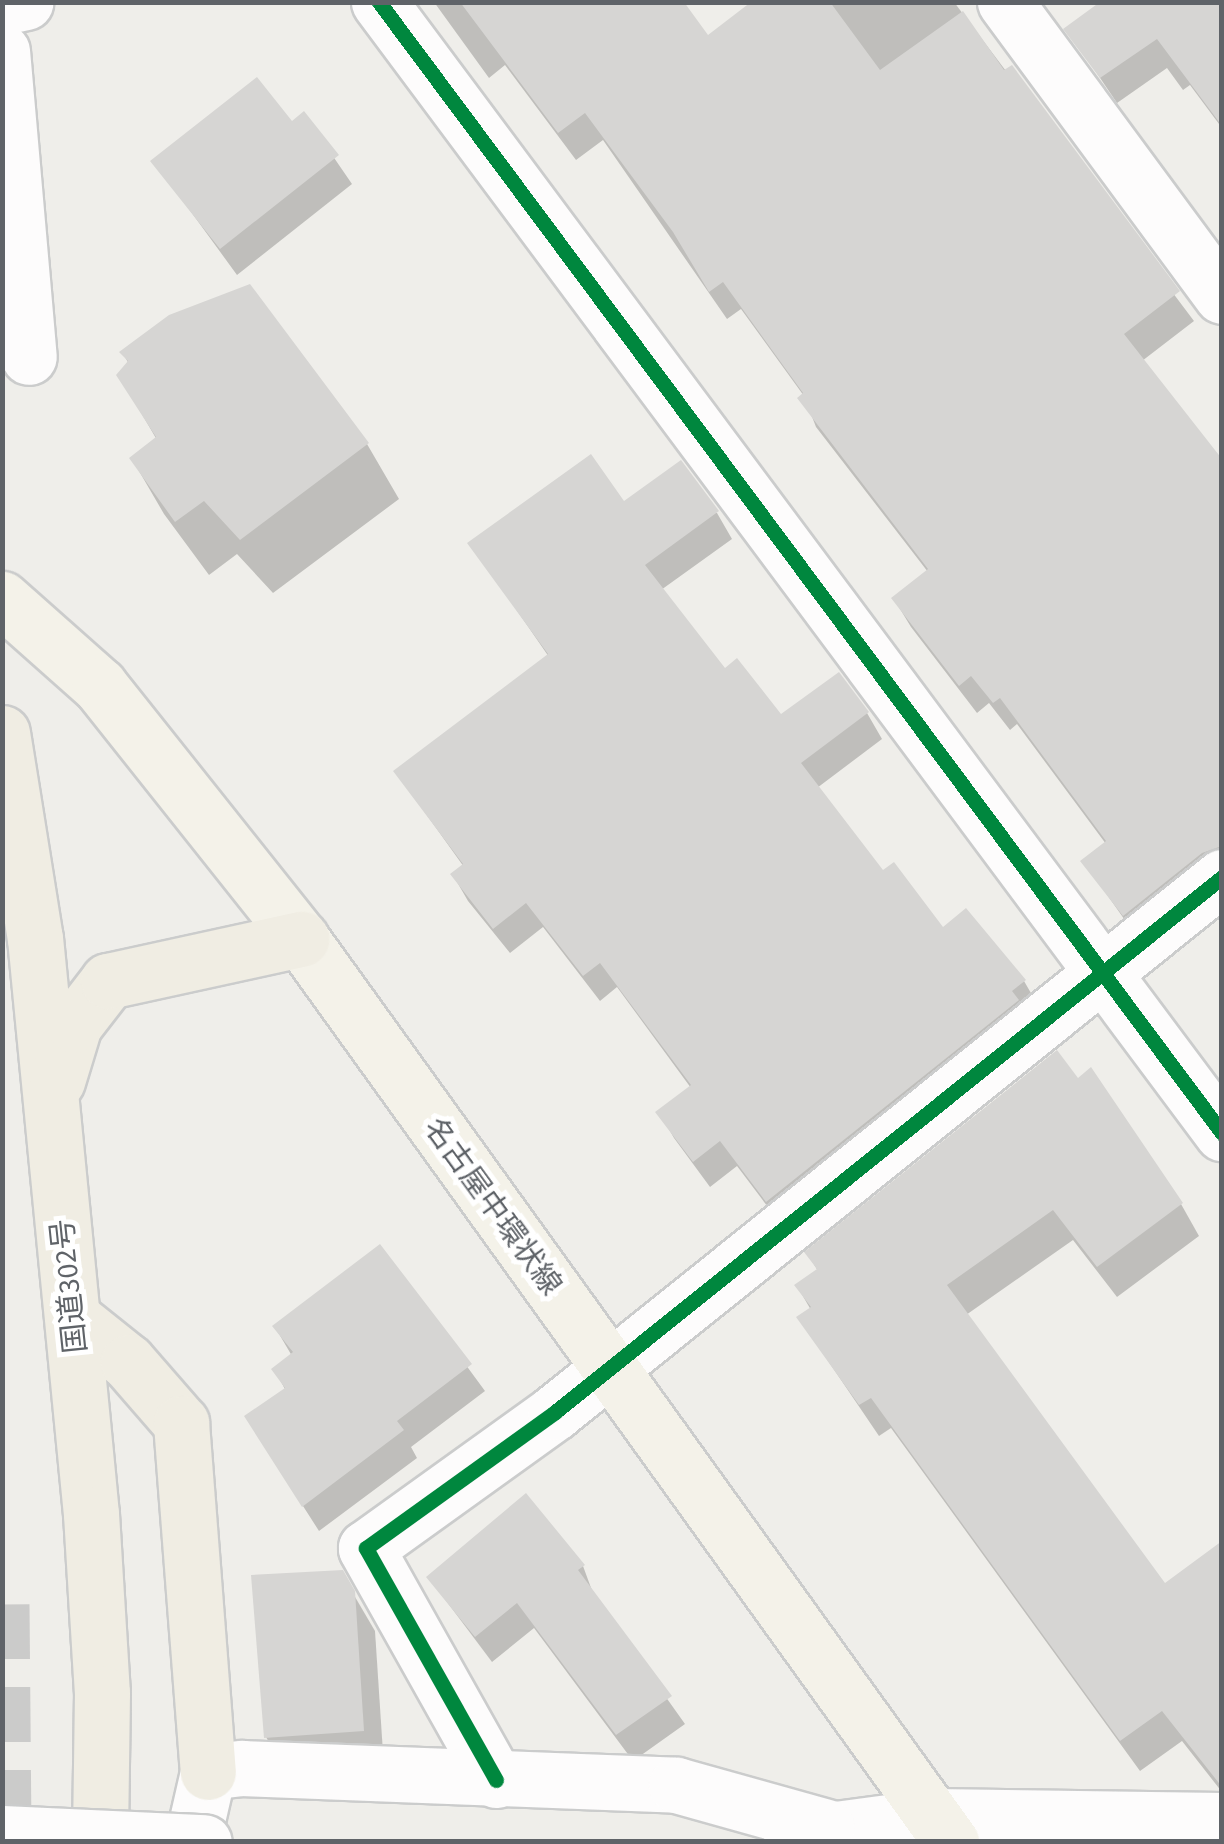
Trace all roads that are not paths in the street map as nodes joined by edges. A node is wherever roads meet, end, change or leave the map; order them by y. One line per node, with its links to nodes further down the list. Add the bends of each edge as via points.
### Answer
1 (25, 2): 4 (street)
2 (379, 2): 12 (street)
3 (1005, 2): 6 (street)
4 (2, 8)
5 (2, 51): 7 (street)
6 (1222, 296)
7 (29, 356)
8 (2, 599): 11 (main road, 名古屋中環状線, via 100,686)
9 (2, 733): 13 (highway, 国道302号, via 26,864)
10 (1222, 877): 12 (street)
11 (301, 938): 13 (highway, via 108,981 74,1026); 16 (main road, 名古屋中環状線)
12 (1102, 973): 14 (street); 16 (street)
13 (52, 1099): 15 (highway, 国道302号)
14 (1222, 1133)
15 (73, 1318): 17 (highway, via 128,1362 181,1423); 23 (highway, 国道302号, via 102,1693)
16 (607, 1368): 18 (street, via 366,1548); 20 (main road, 名古屋中環状線)
17 (208, 1772): 18 (street); 24 (street)
18 (496, 1780): 22 (street, via 676,1785)
19 (1222, 1820): 20 (street)
20 (942, 1829): 22 (street)
21 (2, 1833): 25 (street, bridge)
22 (816, 1834): 26 (street)
23 (100, 1842)
24 (192, 1842)
25 (204, 1842)
26 (768, 1842)

